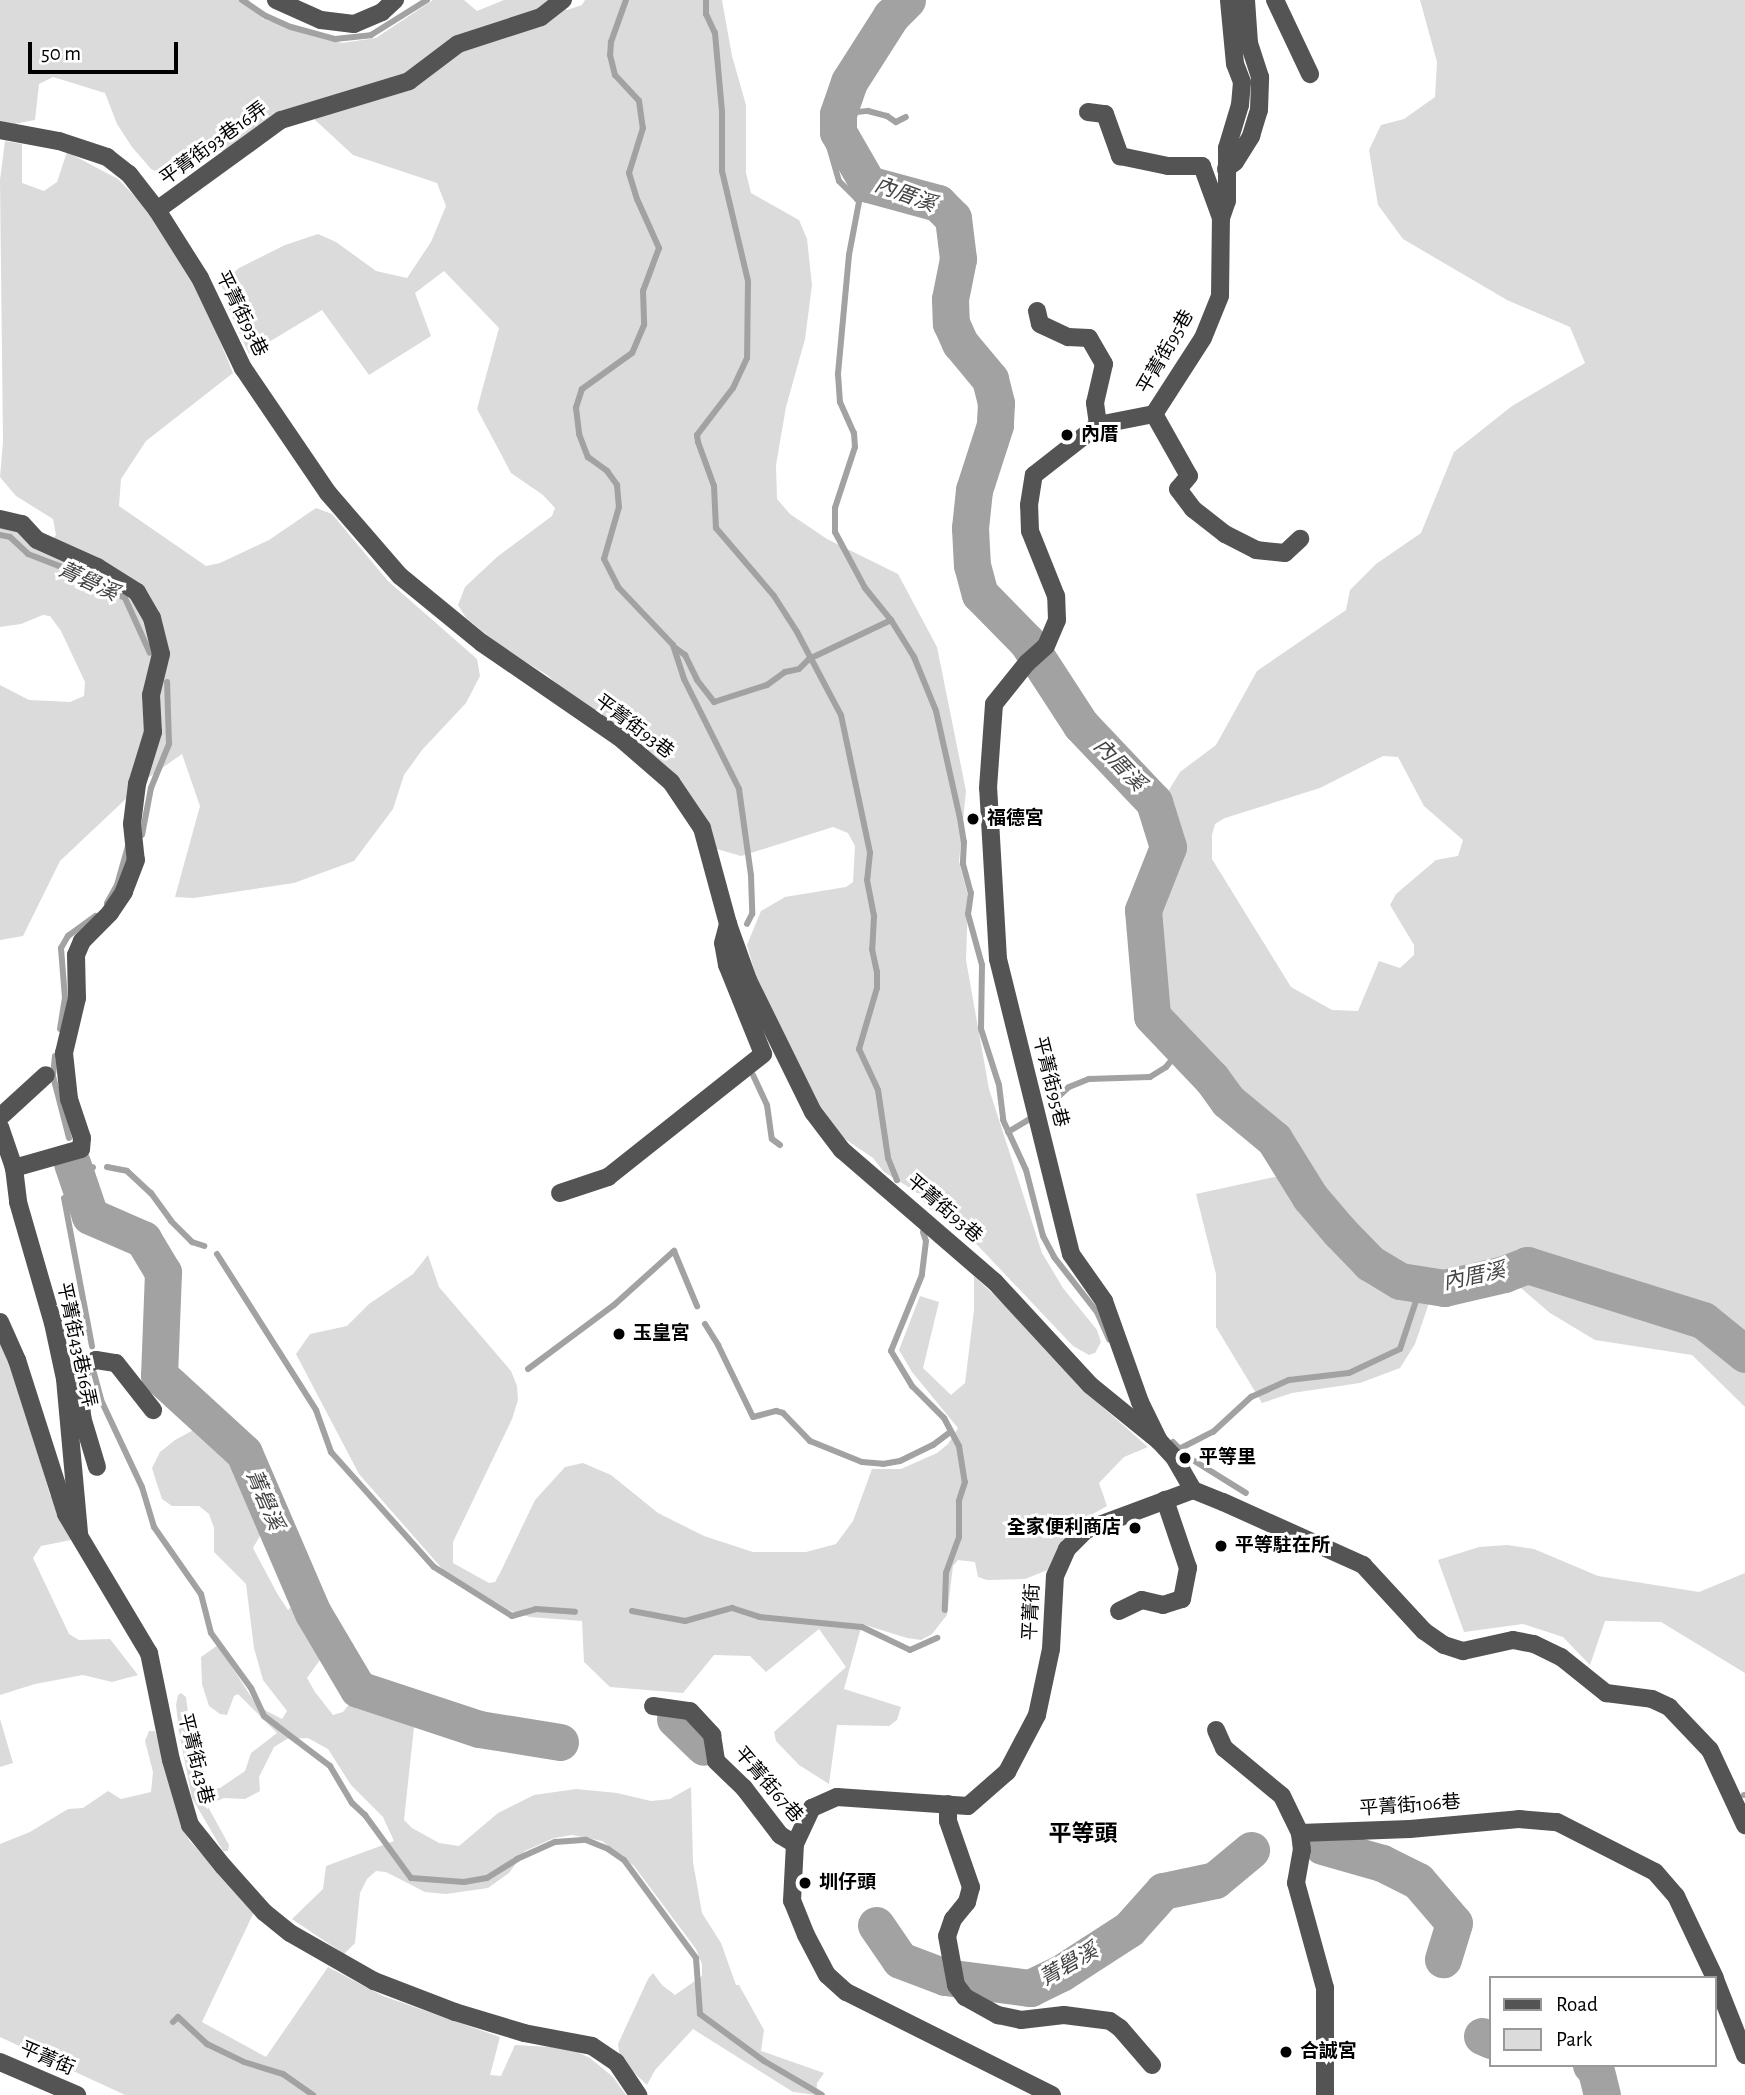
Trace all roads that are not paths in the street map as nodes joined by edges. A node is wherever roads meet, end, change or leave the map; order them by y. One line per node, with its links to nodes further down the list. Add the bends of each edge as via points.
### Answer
1 (276, 0): 2 (street, via 321,20 354,24 382,12)
2 (395, 0)
3 (563, 0): 11 (street, 平菁街93巷16弄, via 541,17 458,44 408,82 281,120)
4 (1229, 0): 10 (street, 平菁街95巷, via 1235,64 1242,82)
5 (1246, 0): 10 (street, via 1249,43 1260,77 1259,110 1251,136)
6 (1275, 0): 7 (street)
7 (1310, 74)
8 (1088, 112): 12 (street, via 1105,114 1120,156 1168,166 1202,166)
9 (0, 130): 11 (street, 平菁街93巷, via 59,141 107,158 129,174)
10 (1226, 169): 12 (street, 平菁街95巷, via 1227,201)
11 (157, 210): 18 (street, 平菁街93巷, via 200,278 243,368 328,493 400,576 482,643 619,737 671,782 702,828)
12 (1222, 218): 14 (street, 平菁街95巷, via 1220,296 1203,338)
13 (1037, 311): 15 (street, via 1040,324 1068,337 1089,338 1104,363 1095,403)
14 (1154, 414): 15 (street, 平菁街95巷); 17 (street, via 1189,476 1178,489 1193,509 1256,550 1285,554)
15 (1098, 425): 27 (street, 平菁街95巷, via 1034,475 1030,531 1056,596 1057,620 1046,646 994,704 988,788 998,959 1071,1254 1104,1301)
16 (0, 519): 22 (street, via 22,524 37,540 121,579 137,592 152,618 161,654 151,695 153,732 137,784 132,824 136,860 124,892 82,941 76,955 77,998 64,1053 81,1149)
17 (1300, 539)
18 (728, 924): 23 (street, via 723,943 727,965 764,1054 608,1177); 27 (street, 平菁街93巷, via 748,980 813,1112 842,1150 995,1282 1090,1385)
19 (46, 1075): 20 (street)
20 (0, 1117)
21 (0, 1127): 22 (street, 平菁街43巷16弄)
22 (14, 1168): 26 (street, 平菁街43巷16弄, via 18,1202)
23 (560, 1193)
24 (0, 1322): 31 (street, 平菁街43巷, via 17,1360 66,1514)
25 (153, 1410): 26 (street, via 116,1363 96,1360 83,1366)
26 (77, 1420): 28 (street); 31 (street, 平菁街43巷16弄)
27 (1159, 1441): 29 (street, 平菁街95巷)
28 (97, 1467)
29 (1193, 1490): 30 (street, 平菁街); 36 (street, via 1363,1565 1424,1631 1444,1645 1463,1651 1513,1640 1534,1644 1561,1657 1606,1693 1653,1699 1669,1707 1710,1750)
30 (1165, 1500): 32 (street, via 1188,1568 1182,1599 1163,1605 1142,1600); 35 (street, 平菁街, via 1086,1530 1067,1549 1055,1576 1051,1649 1037,1715 1007,1772 968,1806)
31 (79, 1533): 45 (street, 平菁街43巷, via 149,1653 190,1825 264,1912 290,1933 374,1981 524,2033 592,2046 616,2062)
32 (1119, 1611)
33 (653, 1706): 38 (street, 平菁街67巷, via 690,1711 712,1735 716,1761 744,1788 780,1835)
34 (1216, 1730): 37 (street, via 1224,1748 1282,1796)
35 (948, 1804): 38 (street, 平菁街, via 837,1797 813,1808); 43 (street, via 948,1821 971,1887 947,1936 956,1985 965,1997 998,2015 1021,2020 1063,2015 1110,2021)
36 (1745, 1825)
37 (1300, 1833): 39 (street, 平菁街106巷, via 1519,1819 1557,1822 1655,1872 1676,1896); 47 (street, via 1296,1883 1325,1988)
38 (795, 1844): 46 (street, 平菁街, via 792,1901 827,1975 846,1992)
39 (1714, 1976)
40 (1717, 1983): 41 (street, 平菁街106巷)
41 (1745, 2055)
42 (0, 2062): 44 (street, 平菁街)
43 (1152, 2065)
44 (78, 2095)
45 (638, 2095)
46 (1052, 2095)
47 (1325, 2095)

